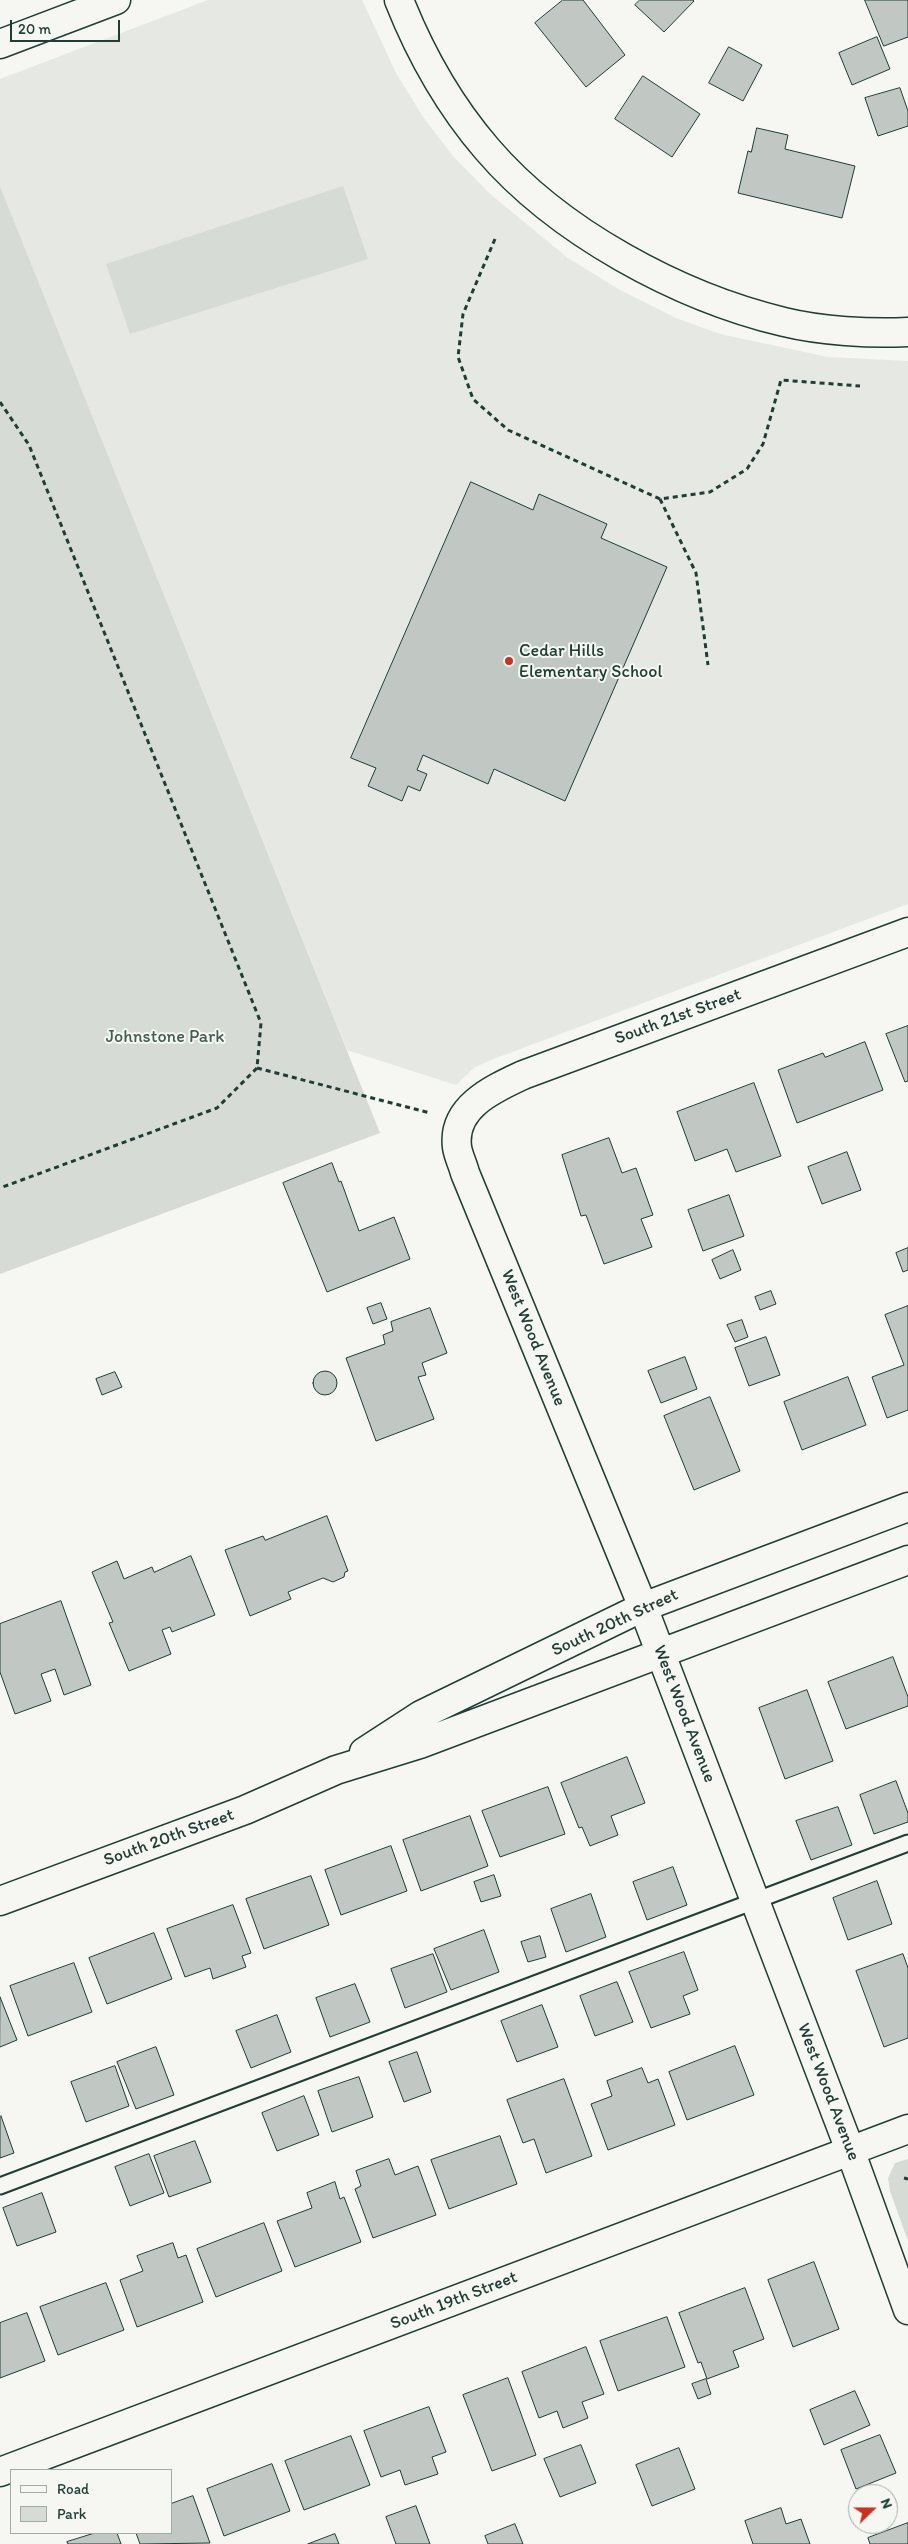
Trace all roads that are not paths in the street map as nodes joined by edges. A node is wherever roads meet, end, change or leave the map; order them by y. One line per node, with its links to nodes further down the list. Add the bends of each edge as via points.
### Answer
1 (116, 0): 3 (street)
2 (399, 0): 4 (street, via 434,75 487,149 526,189 591,240 666,280 785,323 873,334)
3 (0, 44)
4 (908, 332)
5 (908, 932): 6 (street, South 21st Street, via 523,1075 477,1100)
6 (460, 1120): 9 (street, West Wood Avenue, via 457,1146 465,1173)
7 (908, 1507): 9 (street, South 20th Street)
8 (908, 1560): 10 (street, South 20th Street)
9 (643, 1607): 10 (street, West Wood Avenue); 11 (street, South 20th Street, via 421,1715)
10 (660, 1653): 11 (street, South 20th Street, via 420,1744); 13 (street, West Wood Avenue)
11 (336, 1770): 14 (street, South 20th Street, via 245,1810)
12 (908, 1843): 13 (lane)
13 (755, 1900): 16 (street, West Wood Avenue); 17 (lane)
14 (0, 1901)
15 (908, 2128): 16 (street, South 19th Street)
16 (850, 2150): 18 (street, West Wood Avenue); 19 (street, South 19th Street)
17 (0, 2186)
18 (908, 2310)
19 (0, 2472)

